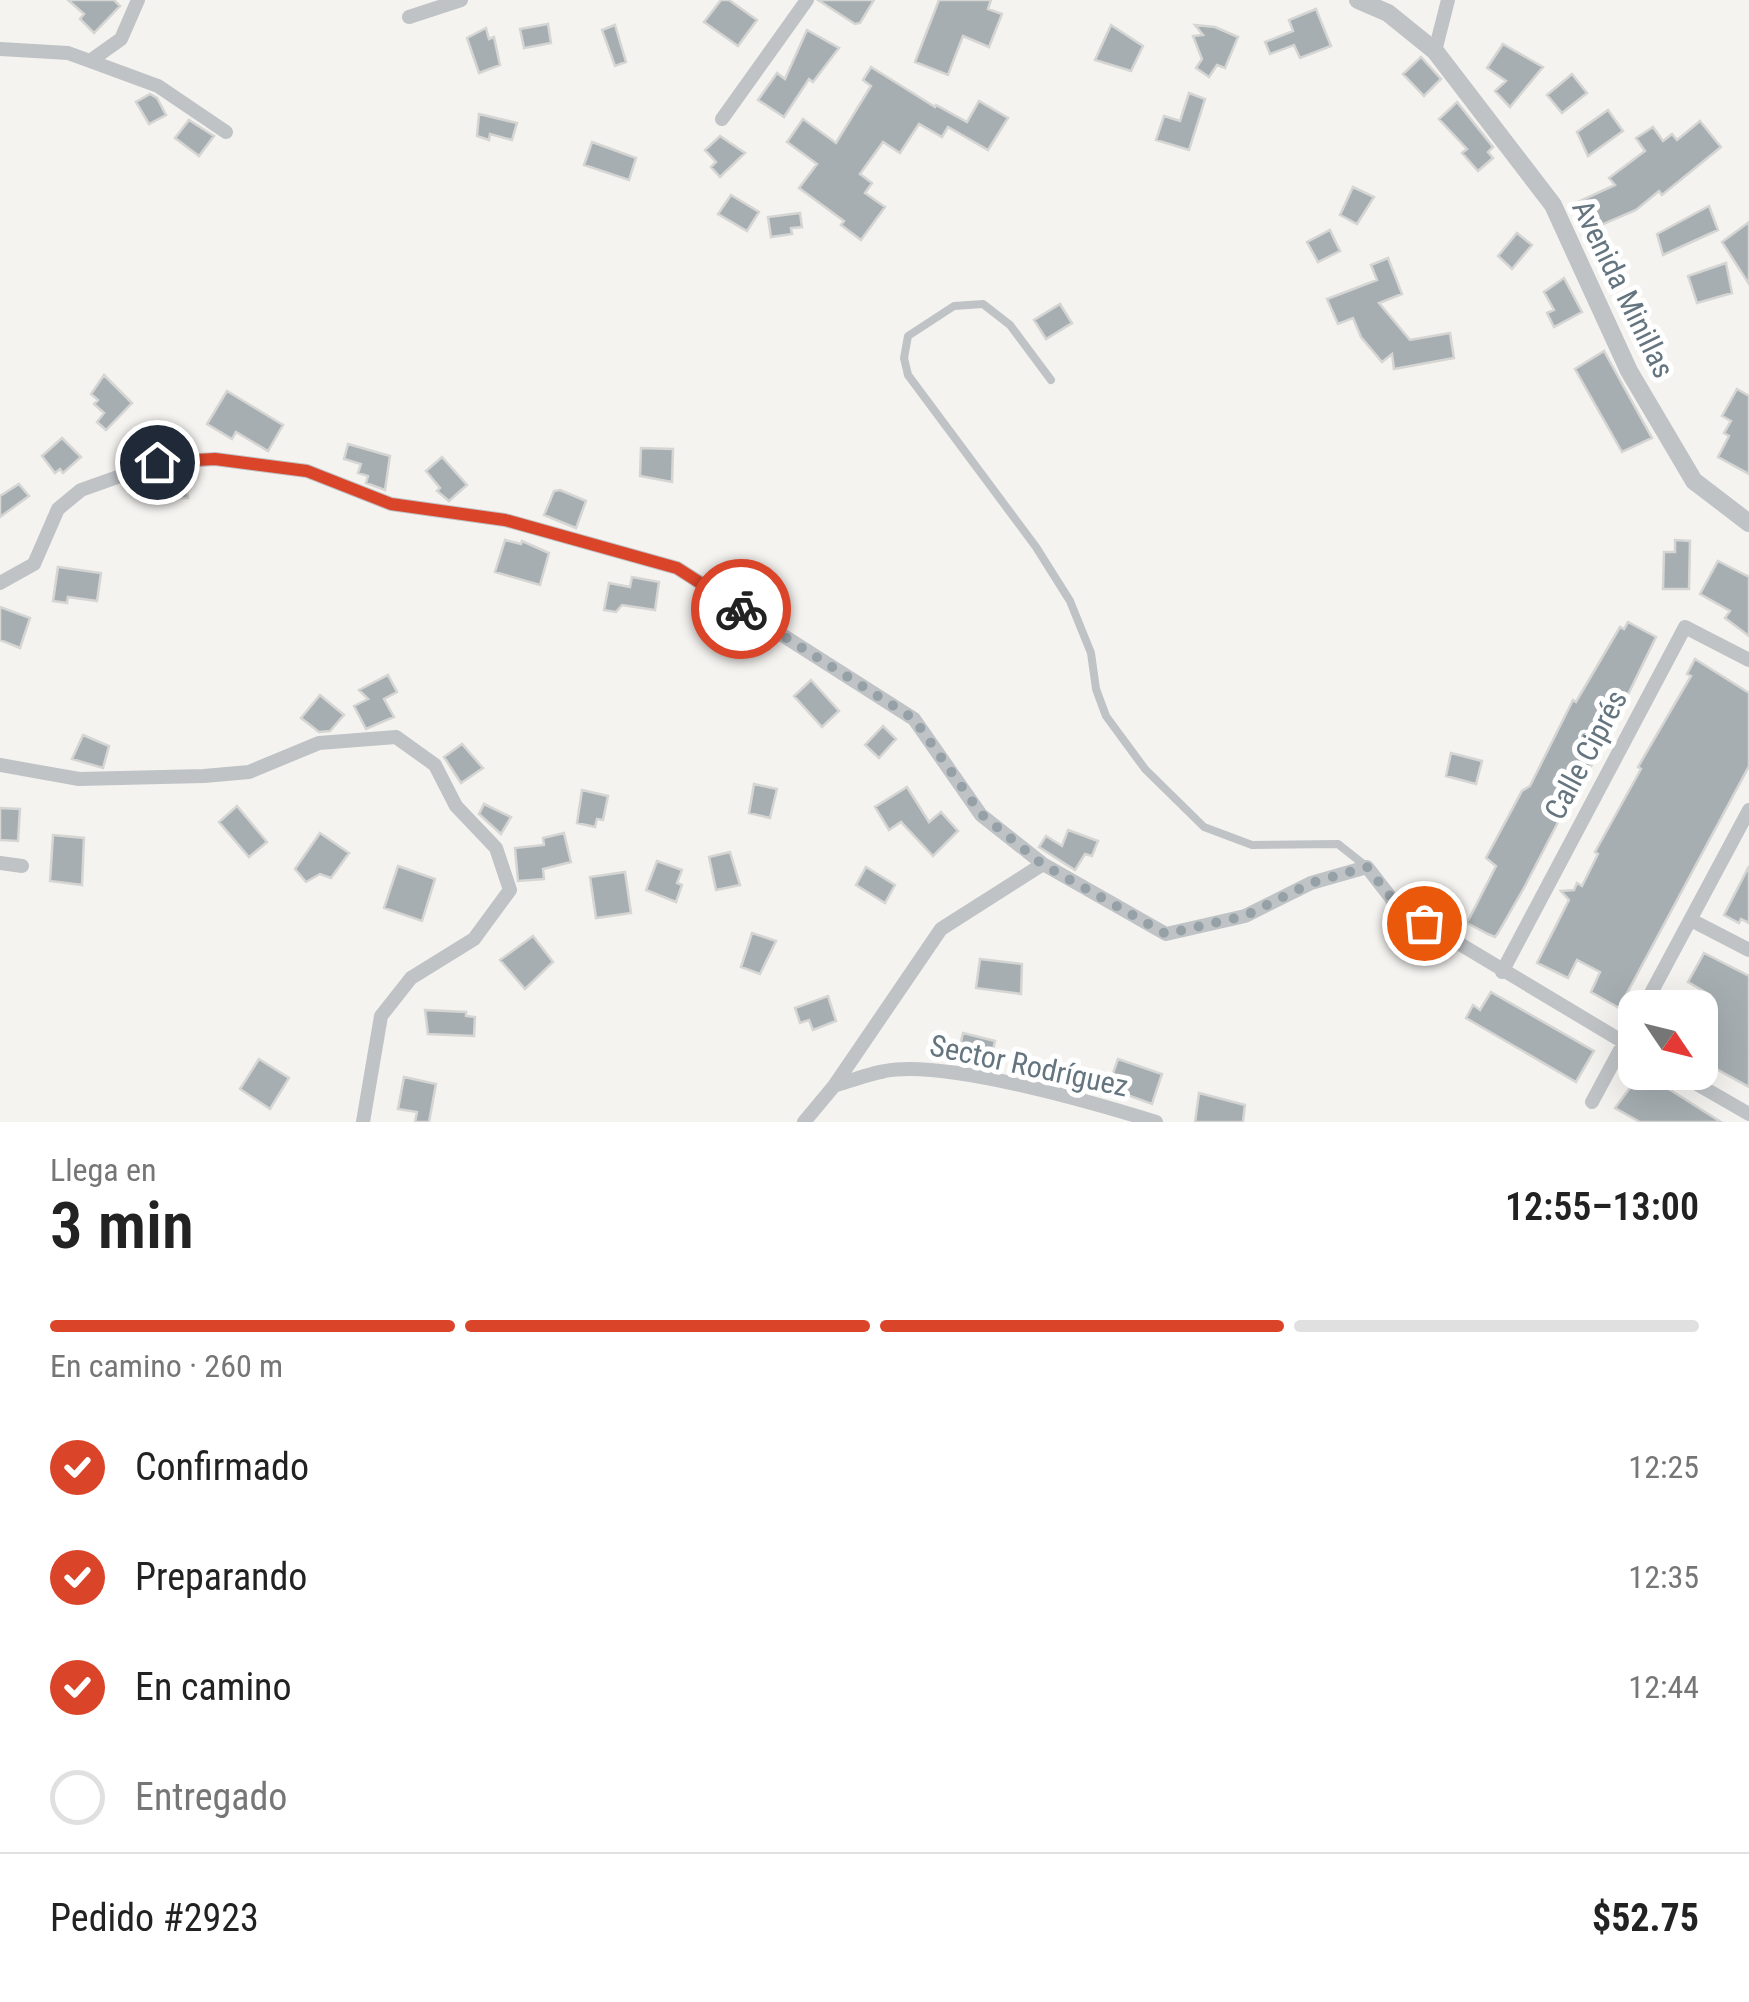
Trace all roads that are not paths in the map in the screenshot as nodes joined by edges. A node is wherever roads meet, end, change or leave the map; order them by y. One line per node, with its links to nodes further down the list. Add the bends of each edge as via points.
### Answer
1 (138, 0): 9 (street, via 121,38)
2 (461, 0): 6 (street)
3 (807, 0): 10 (street)
4 (1358, 0): 8 (street, Avenida Minillas, via 1388,13)
5 (1448, 0): 8 (street)
6 (409, 16)
7 (0, 48): 9 (street)
8 (1435, 51): 13 (street, Avenida Minillas, via 1553,205 1630,372 1694,481)
9 (90, 61): 11 (street, via 158,86)
10 (722, 119)
11 (226, 132)
12 (1052, 380): 21 (lane, via 1010,326 983,304 954,306 908,336 908,375 1070,600 1106,716 1145,769 1204,827 1252,845 1338,844)
13 (1749, 523)
14 (0, 583): 19 (street, via 34,564 58,508 81,490 157,462 215,459 307,471 391,504 524,526 677,568 914,719 981,814)
15 (1749, 660): 24 (street, Calle Ciprés, via 1685,627)
16 (0, 765): 32 (street, via 79,779 204,776 249,772 319,743 396,737 435,765 456,806 496,848 510,890 474,939 410,978 381,1016)
17 (1749, 810): 22 (street)
18 (0, 863): 20 (street)
19 (1042, 864): 21 (street, via 1166,934 1245,916 1311,883); 28 (street, via 941,929)
20 (22, 866)
21 (1367, 867): 24 (street, via 1398,906)
22 (1690, 920): 23 (street); 25 (street)
23 (1749, 950)
24 (1502, 972): 26 (street)
25 (1653, 990)
26 (1618, 1040)
27 (1618, 1063): 30 (street)
28 (834, 1086): 33 (street); 34 (street, Sector Rodríguez, via 887,1070 936,1070)
29 (1707, 1090): 31 (street)
30 (1592, 1102)
31 (1749, 1114)
32 (363, 1122)
33 (804, 1122)
34 (1156, 1122)

